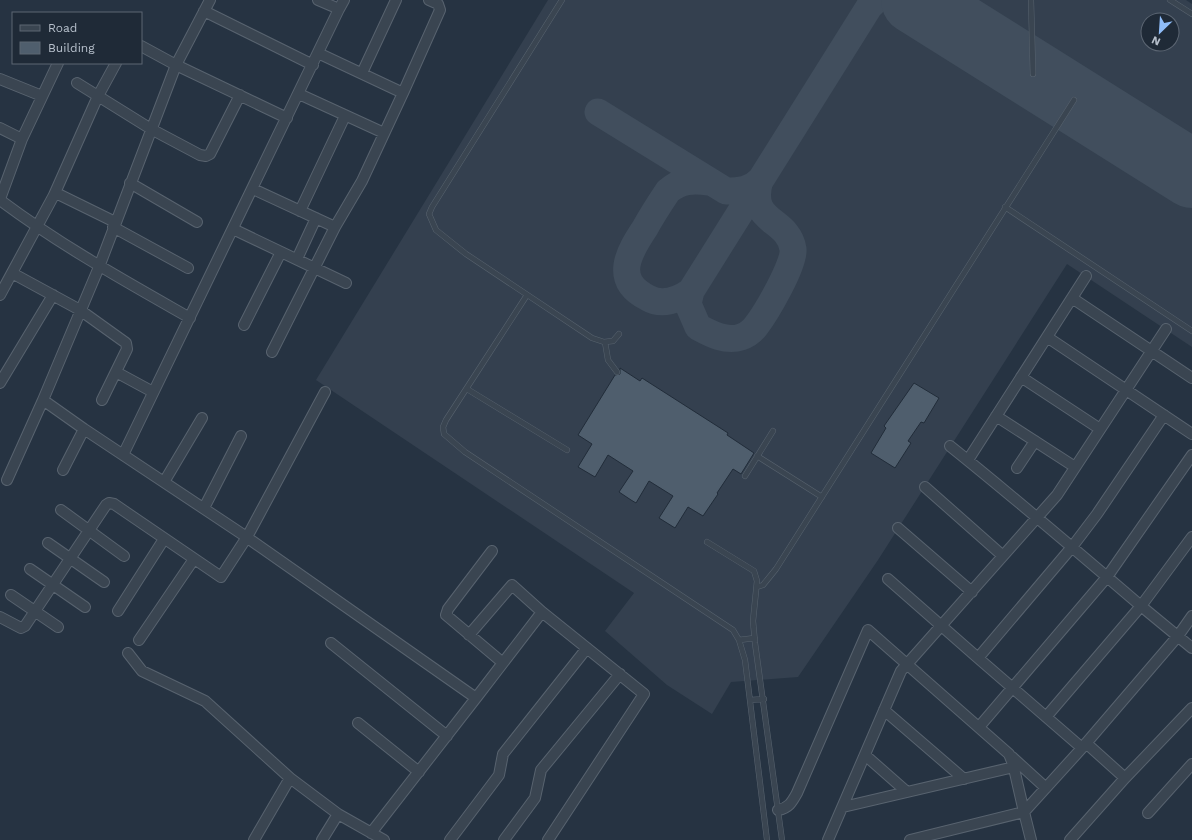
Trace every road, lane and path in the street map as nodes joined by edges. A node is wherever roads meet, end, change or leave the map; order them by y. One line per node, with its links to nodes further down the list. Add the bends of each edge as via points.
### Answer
1 (210, 0): 9 (street)
2 (318, 0): 8 (street)
3 (396, 0): 17 (street)
4 (429, 0): 21 (street, via 438,4 440,10)
5 (562, 0): 55 (lane, via 430,214 436,230 466,254)
6 (1031, 0): 18 (lane)
7 (1170, 0): 10 (lane)
8 (342, 5): 12 (street)
9 (204, 10): 15 (street); 16 (street)
10 (1192, 14)
11 (142, 47): 15 (street)
12 (318, 53): 16 (street); 17 (street)
13 (58, 64): 24 (street)
14 (115, 64): 25 (street)
15 (176, 65): 23 (street); 30 (street)
16 (313, 65): 22 (street)
17 (362, 73): 21 (street)
18 (1032, 74)
19 (0, 79): 24 (street)
20 (76, 83): 25 (street)
21 (403, 93): 31 (street)
22 (298, 94): 27 (street); 28 (street)
23 (240, 95): 28 (street); 30 (street, via 210,154 206,156)
24 (42, 96): 32 (street)
25 (98, 96): 30 (street); 35 (street)
26 (1074, 100): 37 (lane)
27 (345, 116): 31 (street); 38 (street)
28 (287, 118): 34 (street)
29 (0, 128): 32 (street)
30 (151, 129): 33 (street)
31 (384, 133): 43 (street, via 362,181)
32 (22, 139): 36 (street)
33 (130, 183): 40 (street); 41 (street)
34 (253, 188): 38 (street); 44 (street)
35 (54, 195): 41 (street, via 60,195); 42 (street)
36 (0, 200): 42 (street)
37 (1006, 207): 61 (lane); 100 (lane)
38 (300, 211): 39 (street)
39 (316, 218): 43 (street); 46 (street)
40 (197, 222)
41 (114, 225): 47 (street); 49 (street)
42 (35, 227): 47 (street); 50 (street)
43 (335, 227): 48 (street)
44 (234, 229): 45 (street); 58 (street)
45 (281, 252): 46 (street); 59 (street)
46 (297, 259): 48 (street)
47 (98, 267): 57 (street); 58 (street)
48 (314, 267): 52 (street); 66 (street)
49 (188, 268)
50 (12, 273): 53 (street); 54 (street)
51 (1086, 276): 56 (street)
52 (346, 283)
53 (0, 295)
54 (53, 295): 57 (street); 71 (street)
55 (528, 295): 64 (lane, via 592,338); 72 (lane)
56 (1072, 298): 63 (street); 65 (street)
57 (80, 310): 67 (street, via 126,343 127,349); 76 (street)
58 (190, 318): 74 (street)
59 (244, 325)
60 (1166, 329): 65 (street)
61 (1192, 331)
62 (619, 334): 64 (lane, via 613,341)
63 (1047, 337): 69 (street); 73 (street)
64 (605, 342): 68 (lane, via 608,360)
65 (1152, 351): 70 (street); 73 (street)
66 (272, 352)
67 (116, 372): 74 (street); 77 (street)
68 (617, 372)
69 (1021, 377): 79 (street); 82 (street)
70 (1192, 378)
71 (0, 383)
72 (467, 389): 88 (lane); 138 (lane, via 443,427 444,434 450,441 724,623 733,630)
73 (1126, 390): 78 (street); 82 (street)
74 (154, 392): 89 (street)
75 (325, 392): 106 (street)
76 (43, 400): 81 (street); 97 (street)
77 (102, 400)
78 (1164, 415): 84 (street); 111 (street)
79 (996, 416): 86 (street); 92 (street)
80 (202, 418): 98 (street)
81 (84, 429): 89 (street); 95 (street)
82 (1100, 430): 93 (street)
83 (773, 431): 91 (lane)
84 (1192, 434)
85 (241, 436): 101 (street)
86 (1034, 441): 93 (street); 94 (street)
87 (950, 446): 92 (street)
88 (567, 450)
89 (122, 455): 98 (street)
90 (1192, 455): 118 (street)
91 (757, 456): 96 (lane); 100 (lane)
92 (968, 460): 103 (street)
93 (1075, 467): 103 (street, via 1057,495)
94 (1017, 468)
95 (63, 470)
96 (745, 476)
97 (7, 480)
98 (164, 482): 101 (street)
99 (925, 487): 114 (street)
100 (822, 497): 122 (lane, via 773,573 763,585)
101 (204, 508): 106 (street)
102 (61, 510): 105 (street)
103 (1036, 518): 111 (street); 114 (street)
104 (898, 528): 123 (street)
105 (89, 530): 108 (street, via 109,503); 113 (street); 115 (street)
106 (246, 537): 116 (street, via 221,577); 148 (street)
107 (1192, 538): 125 (street)
108 (164, 539): 116 (street); 127 (street)
109 (707, 542): 122 (lane, via 754,571)
110 (48, 543): 115 (street)
111 (1072, 547): 118 (street); 143 (street)
112 (492, 551): 134 (street, via 446,613)
113 (124, 556)
114 (1003, 556): 123 (street)
115 (70, 558): 120 (street); 121 (street)
116 (194, 559): 137 (street)
117 (30, 569): 121 (street)
118 (1107, 577): 125 (street); 147 (street)
119 (888, 579): 133 (street)
120 (104, 582)
121 (53, 584): 126 (street); 128 (street)
122 (757, 587): 136 (lane)
123 (972, 592): 133 (street)
124 (11, 595): 128 (street)
125 (1141, 606): 135 (street); 153 (street)
126 (85, 607)
127 (118, 611)
128 (35, 612): 131 (street, via 23,628); 132 (street)
129 (542, 612): 134 (street, via 512,585); 140 (street); 144 (street)
130 (1192, 616): 135 (street)
131 (0, 617)
132 (58, 626)
133 (942, 626): 143 (street); 145 (street)
134 (469, 635): 144 (street)
135 (1178, 636): 141 (street); 157 (street)
136 (754, 638): 138 (lane); 149 (lane)
137 (139, 640)
138 (739, 640): 150 (lane, via 745,660)
139 (331, 644): 156 (street)
140 (587, 648): 146 (street); 177 (street, via 503,754 499,775)
141 (1192, 648)
142 (128, 653): 163 (street, via 142,671 205,701)
143 (978, 658): 147 (street)
144 (503, 663): 148 (street)
145 (908, 664): 152 (street, via 901,671); 155 (street); 169 (street, via 868,630 797,793 785,809)
146 (620, 674): 178 (street, via 541,770 535,798); 179 (street, via 644,694)
147 (1013, 688): 153 (street); 155 (street)
148 (476, 698): 156 (street)
149 (764, 699): 150 (lane); 169 (lane)
150 (750, 700): 180 (lane)
151 (1192, 708): 164 (street)
152 (884, 710): 159 (street); 165 (street)
153 (1046, 717): 157 (street)
154 (358, 723): 162 (street)
155 (979, 727): 158 (street)
156 (447, 736): 162 (street)
157 (1084, 746): 164 (street); 166 (street)
158 (1009, 754): 161 (street); 166 (street)
159 (865, 755): 167 (street); 168 (street)
160 (1192, 764): 171 (street)
161 (1014, 767): 165 (street); 170 (street)
162 (418, 772): 173 (street)
163 (290, 778): 172 (street); 174 (street)
164 (1125, 778): 185 (street)
165 (964, 779): 167 (street)
166 (1046, 788): 170 (street)
167 (907, 792): 168 (street)
168 (843, 807): 182 (street)
169 (778, 810): 181 (lane)
170 (1024, 812): 183 (street); 184 (street)
171 (1148, 813)
172 (338, 814): 173 (street); 175 (street)
173 (371, 833): 176 (street)
174 (254, 840)
175 (322, 840)
176 (384, 840)
177 (450, 840)
178 (504, 840)
179 (548, 840)
180 (767, 840)
181 (782, 840)
182 (828, 840)
183 (910, 840)
184 (1031, 840)
185 (1070, 840)

